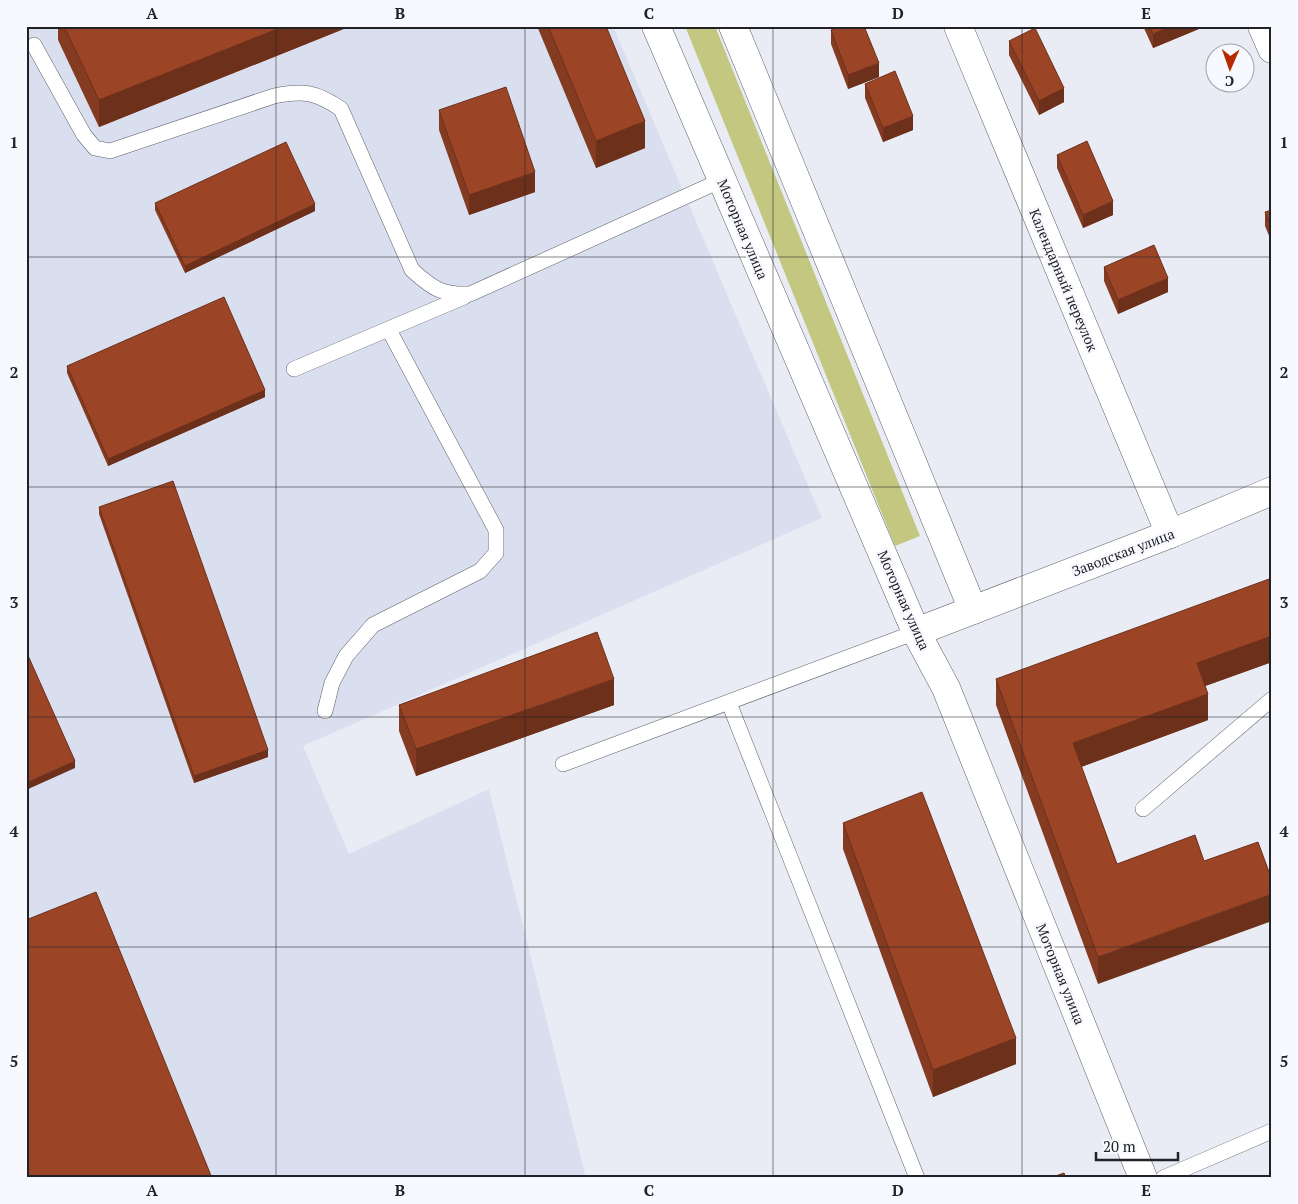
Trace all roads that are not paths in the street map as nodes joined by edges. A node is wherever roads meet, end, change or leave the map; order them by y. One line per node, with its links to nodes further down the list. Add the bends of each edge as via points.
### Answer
1 (656, 26): 7 (street, Моторная улица)
2 (733, 26): 13 (street)
3 (958, 26): 12 (street, Календарный переулок)
4 (1262, 26): 6 (street)
5 (34, 45): 8 (lane, via 84,135 96,148 110,151 274,96 299,91 323,97 341,109 412,270 429,286 448,295)
6 (1272, 49)
7 (722, 180): 8 (lane); 14 (street, Моторная улица)
8 (470, 294): 9 (lane)
9 (389, 330): 10 (lane); 17 (lane, via 496,530 496,553 480,571 374,625 346,656 332,683)
10 (294, 369)
11 (1272, 491): 12 (street, Заводская улица)
12 (1170, 534): 13 (street, Заводская улица)
13 (973, 610): 14 (street, Заводская улица)
14 (916, 632): 16 (lane); 22 (street, Моторная улица, via 946,688)
15 (1272, 699): 19 (lane)
16 (729, 703): 18 (lane); 21 (lane)
17 (325, 711)
18 (563, 764)
19 (1142, 809)
20 (1272, 1132): 23 (lane)
21 (917, 1178)
22 (1143, 1178)
23 (1163, 1178)

